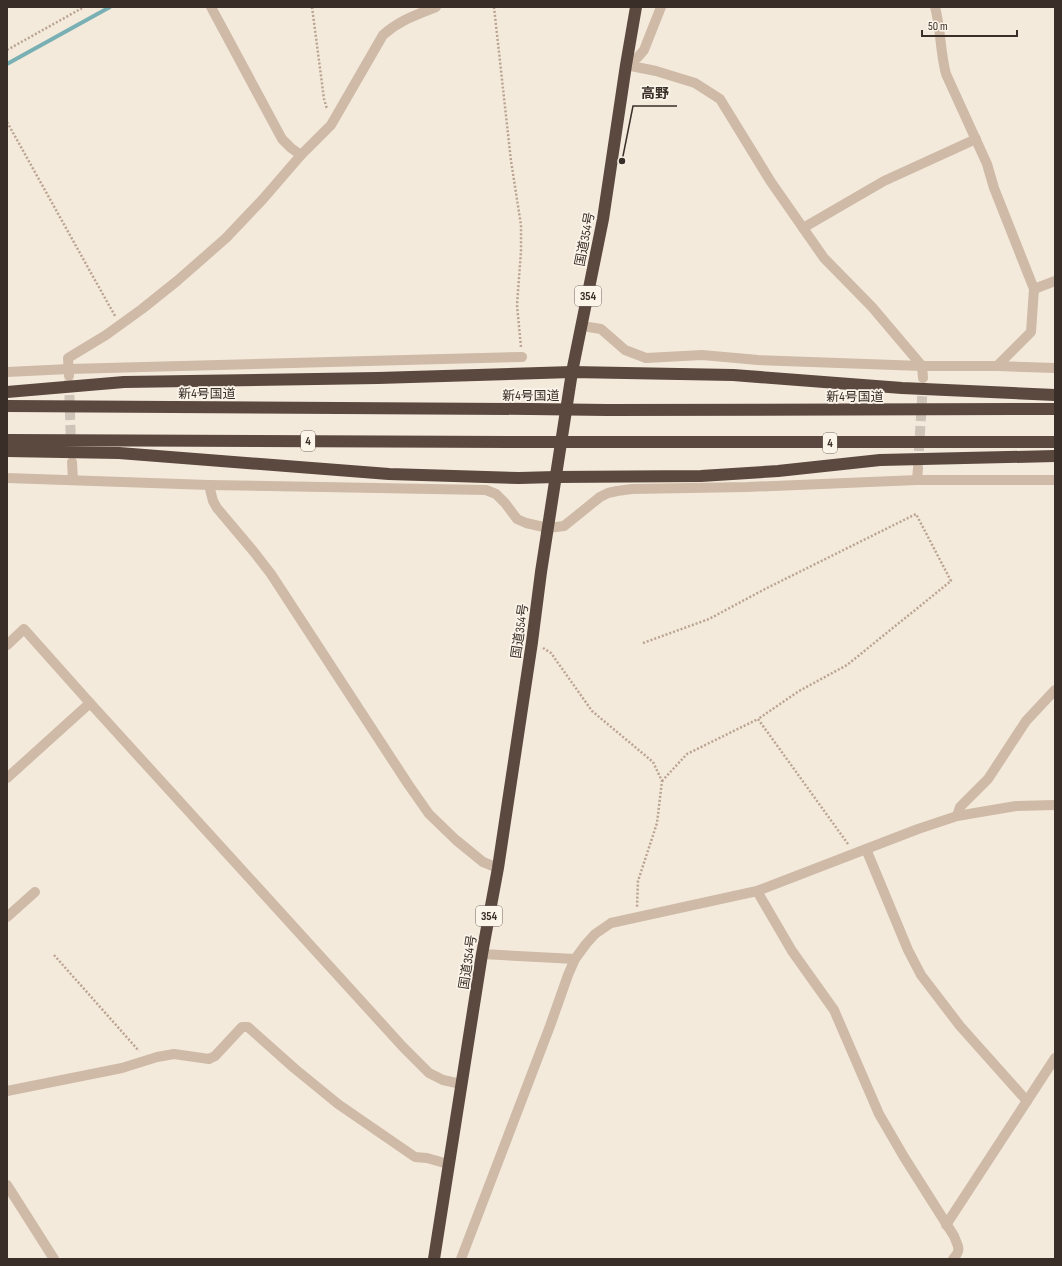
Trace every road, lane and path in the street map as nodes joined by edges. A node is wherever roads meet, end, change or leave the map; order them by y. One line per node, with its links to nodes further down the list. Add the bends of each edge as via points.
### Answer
1 (84, 7): 9 (path)
2 (211, 7): 14 (street, via 282,139)
3 (312, 7): 12 (path, via 324,99)
4 (436, 7): 12 (street, via 405,20 383,35)
5 (494, 7): 20 (path, via 511,161 521,225 517,305)
6 (636, 7): 10 (highway, 国道354号 / 354)
7 (661, 7): 10 (street, via 644,50)
8 (936, 7): 13 (street, via 946,74)
9 (7, 50)
10 (626, 65): 15 (street, via 695,83 720,99 771,182); 19 (highway, 国道354号 / 354, via 603,219)
11 (7, 122): 18 (path)
12 (331, 125): 14 (street)
13 (976, 139): 15 (street, via 884,181); 17 (street)
14 (301, 155): 18 (street, via 264,199 226,238 177,281)
15 (803, 228): 21 (street, via 824,258 872,307)
16 (1055, 281): 17 (street)
17 (1034, 289): 22 (street, via 1031,332)
18 (120, 325): 25 (street, via 68,358)
19 (582, 326): 21 (street, via 601,329 625,350 646,358 702,354 758,360); 26 (highway, 国道354号 / 354)
20 (522, 357): 25 (street)
21 (922, 366): 22 (street); 27 (street)
22 (997, 366): 23 (street)
23 (1055, 368)
24 (7, 372): 25 (street)
25 (69, 372)
26 (572, 372): 28 (highway, via 124,382); 29 (highway, via 733,375 902,388); 38 (highway, 国道354号 / 354)
27 (923, 378)
28 (7, 392)
29 (1055, 395)
30 (7, 406): 31 (highway, 新4号国道, bridge, via 607,410)
31 (1055, 409)
32 (7, 440): 33 (highway, 4, bridge)
33 (1055, 442)
34 (7, 451): 38 (highway, via 119,453 389,474)
35 (1055, 456): 38 (highway, via 880,460 700,476)
36 (72, 462): 40 (street)
37 (918, 468): 41 (street)
38 (556, 477): 44 (highway, 国道354号 / 354)
39 (7, 478): 40 (street)
40 (73, 480): 43 (street)
41 (917, 480): 42 (street); 44 (street, via 617,490 600,497 564,526)
42 (1055, 480)
43 (209, 485): 44 (street, via 486,490 496,494 517,519); 57 (street, via 217,508 271,574 429,814 483,862)
44 (548, 528): 45 (highway, 国道354号 / 354)
45 (532, 642): 52 (path, via 551,653 592,711 653,762); 57 (highway, 国道354号 / 354)
46 (643, 643): 50 (path, via 709,619 916,514 951,582 848,665 799,691)
47 (7, 645): 49 (street, via 24,629)
48 (1055, 690): 54 (street, via 1026,721 988,779 960,807)
49 (90, 703): 51 (street); 67 (street, via 403,1047 429,1073)
50 (758, 720): 52 (path, via 687,754); 56 (path)
51 (7, 778)
52 (662, 781): 61 (path, via 657,823 638,881)
53 (1055, 804): 54 (street, via 1016,806)
54 (957, 816): 55 (street)
55 (866, 849): 56 (street); 69 (street, via 908,950 921,974 960,1026)
56 (855, 853): 58 (street)
57 (498, 868): 62 (highway, 国道354号 / 354)
58 (757, 891): 61 (street); 72 (street, via 792,951 834,1010 879,1114)
59 (35, 892): 60 (street)
60 (7, 917)
61 (634, 918): 64 (street, via 611,923 596,934)
62 (482, 954): 64 (street); 67 (highway, 国道354号 / 354)
63 (54, 955): 66 (path, via 142,1055)
64 (575, 959): 75 (street)
65 (1055, 1058): 69 (street)
66 (145, 1062): 68 (street); 70 (street, via 174,1054 210,1059 242,1027 248,1027 344,1108 415,1157)
67 (461, 1084): 70 (highway, 国道354号 / 354)
68 (7, 1091)
69 (1027, 1101): 72 (street)
70 (448, 1164): 74 (highway, 国道354号 / 354)
71 (7, 1185): 73 (street)
72 (946, 1225): 76 (street, via 959,1249)
73 (54, 1259)
74 (434, 1259)
75 (461, 1259)
76 (953, 1259)

